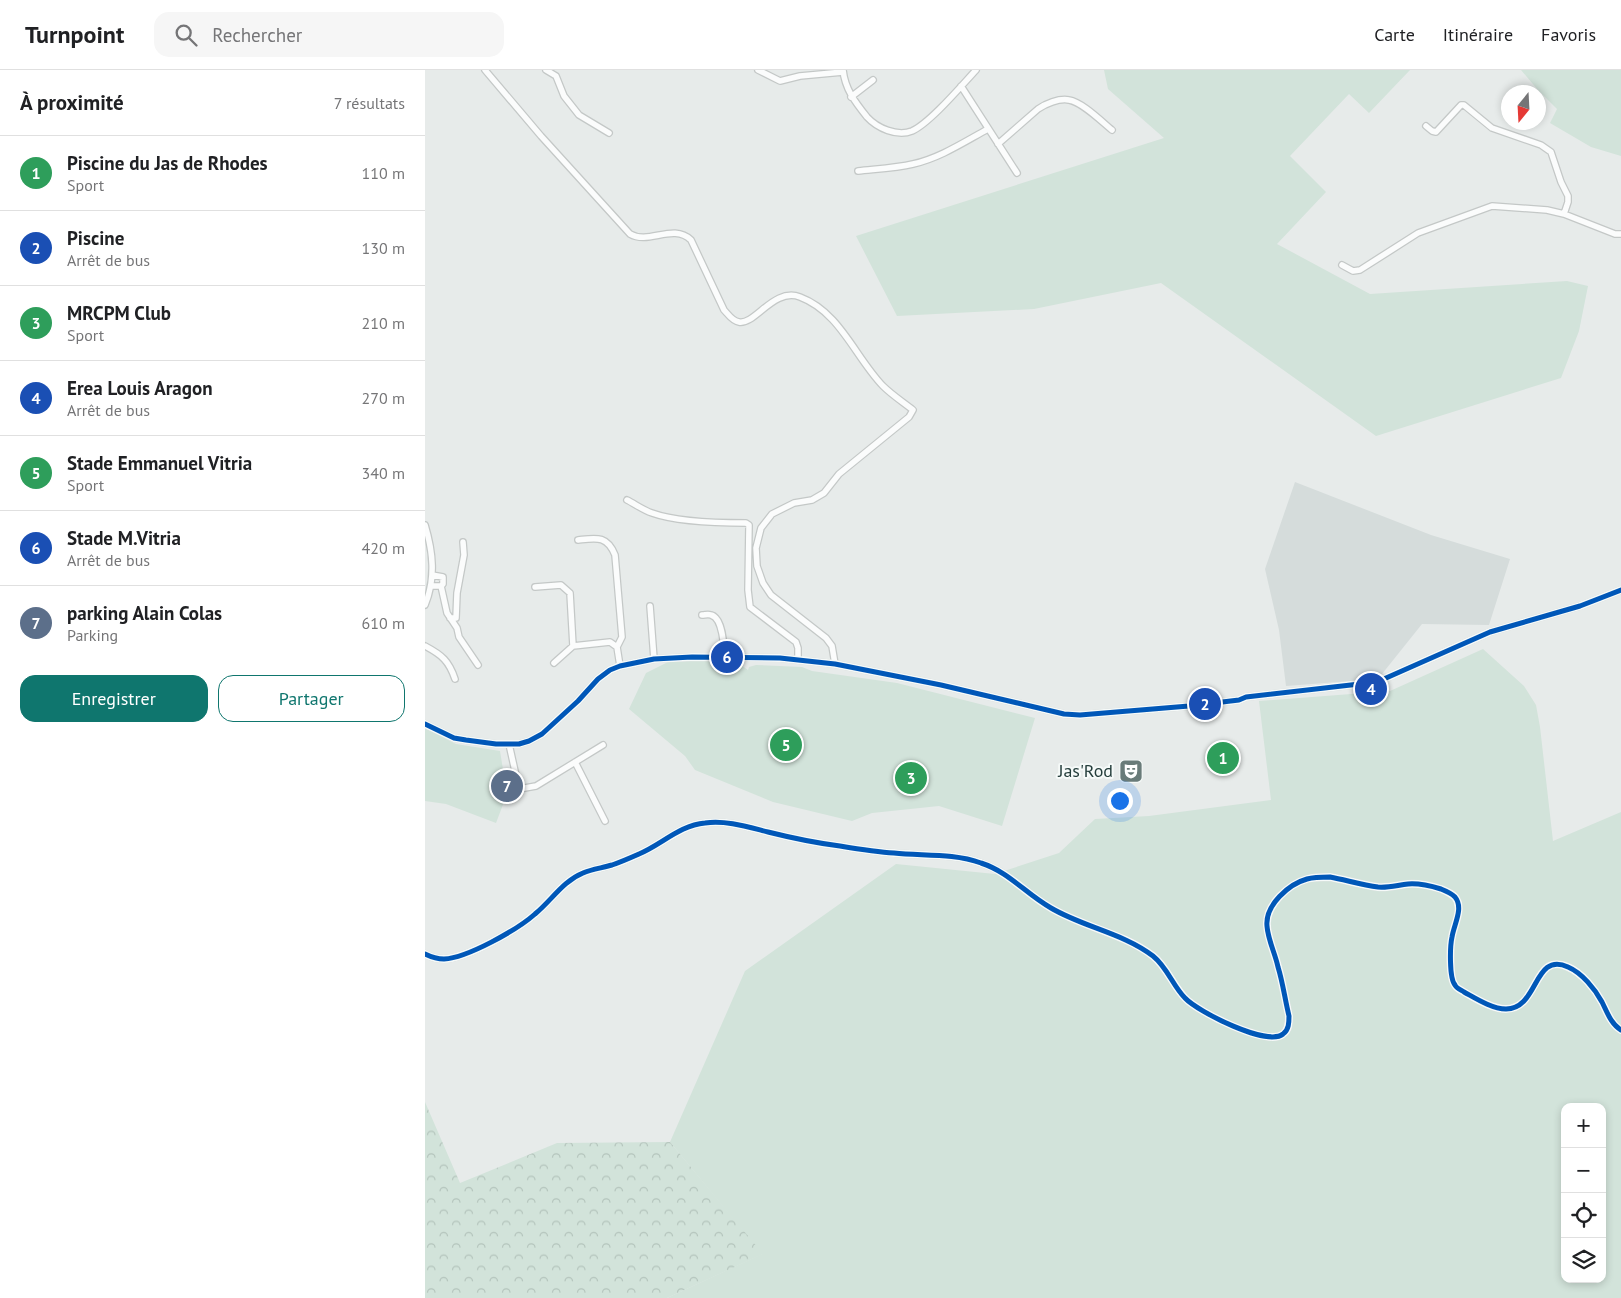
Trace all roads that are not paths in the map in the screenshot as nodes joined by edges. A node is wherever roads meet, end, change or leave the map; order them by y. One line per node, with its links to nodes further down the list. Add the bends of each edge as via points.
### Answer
1 (485, 70): 41 (street, via 630,234 641,238 675,233 691,240 724,310 732,319 747,321 775,300 790,295 800,297 831,318 883,386 913,410 909,417 839,474 824,492 812,500 794,503 772,514 761,528 756,548 757,566 763,583 771,595 826,638 832,646)
2 (547, 70): 14 (street, via 556,76 564,96 579,115)
3 (757, 70): 7 (street, via 780,81)
4 (803, 70): 7 (street)
5 (976, 70): 9 (street)
6 (843, 71): 7 (street); 10 (street)
7 (800, 76)
8 (873, 80): 10 (street)
9 (961, 86): 10 (street, via 919,126 903,132 877,126); 12 (street)
10 (851, 97)
11 (1426, 126): 18 (street, via 1436,132 1464,105 1492,128 1548,149 1568,196)
12 (988, 129): 15 (street); 16 (street, via 924,161)
13 (1112, 130): 15 (street, via 1087,110 1063,100 1038,109)
14 (609, 133)
15 (998, 144): 17 (street)
16 (858, 172)
17 (1017, 173)
18 (1564, 214): 19 (street); 20 (street, via 1492,206 1419,233 1359,270 1353,271)
19 (1621, 234)
20 (1341, 265)
21 (627, 500): 39 (street, via 670,518 749,525 750,607 796,642)
22 (425, 525): 25 (street, via 433,558)
23 (578, 540): 36 (street, via 603,540 615,555 622,637)
24 (463, 542): 33 (street, via 456,618)
25 (433, 575): 26 (street); 27 (street, via 443,577)
26 (431, 586): 27 (street); 30 (street)
27 (441, 586): 33 (street)
28 (535, 587): 35 (street, via 561,585 570,594)
29 (1621, 590): 41 (street, via 1580,606 1490,632 1377,682 1189,706 1064,714)
30 (425, 604)
31 (650, 606): 38 (street)
32 (703, 615): 37 (street, via 711,615 719,622)
33 (450, 618): 42 (street)
34 (425, 646): 44 (street, via 451,666)
35 (573, 646): 36 (street, via 611,642); 40 (street)
36 (617, 647): 43 (street)
37 (725, 657): 38 (street); 39 (street)
38 (654, 659): 43 (street)
39 (798, 659): 41 (street)
40 (554, 663)
41 (835, 664)
42 (478, 665)
43 (619, 666): 46 (street, via 598,680 542,734 529,741)
44 (455, 680)
45 (425, 724): 46 (street, via 454,738)
46 (509, 744): 48 (street, via 519,789 536,786)
47 (603, 745): 48 (street)
48 (575, 762): 49 (street)
49 (605, 821)
50 (425, 954): 51 (street, via 446,959 468,953 535,915 574,877 645,852 693,825 715,822 838,846 950,856 981,863 1000,871 1068,918 1126,940 1153,956 1185,998 1198,1009 1229,1025 1270,1037 1283,1034 1289,1023 1266,924 1270,911 1285,891 1306,879 1322,877 1376,887 1425,885 1449,892 1458,904 1451,941 1451,977 1463,992 1507,1009 1519,1006 1529,997 1546,968 1567,967 1593,989 1613,1024)
51 (1621, 1030)

